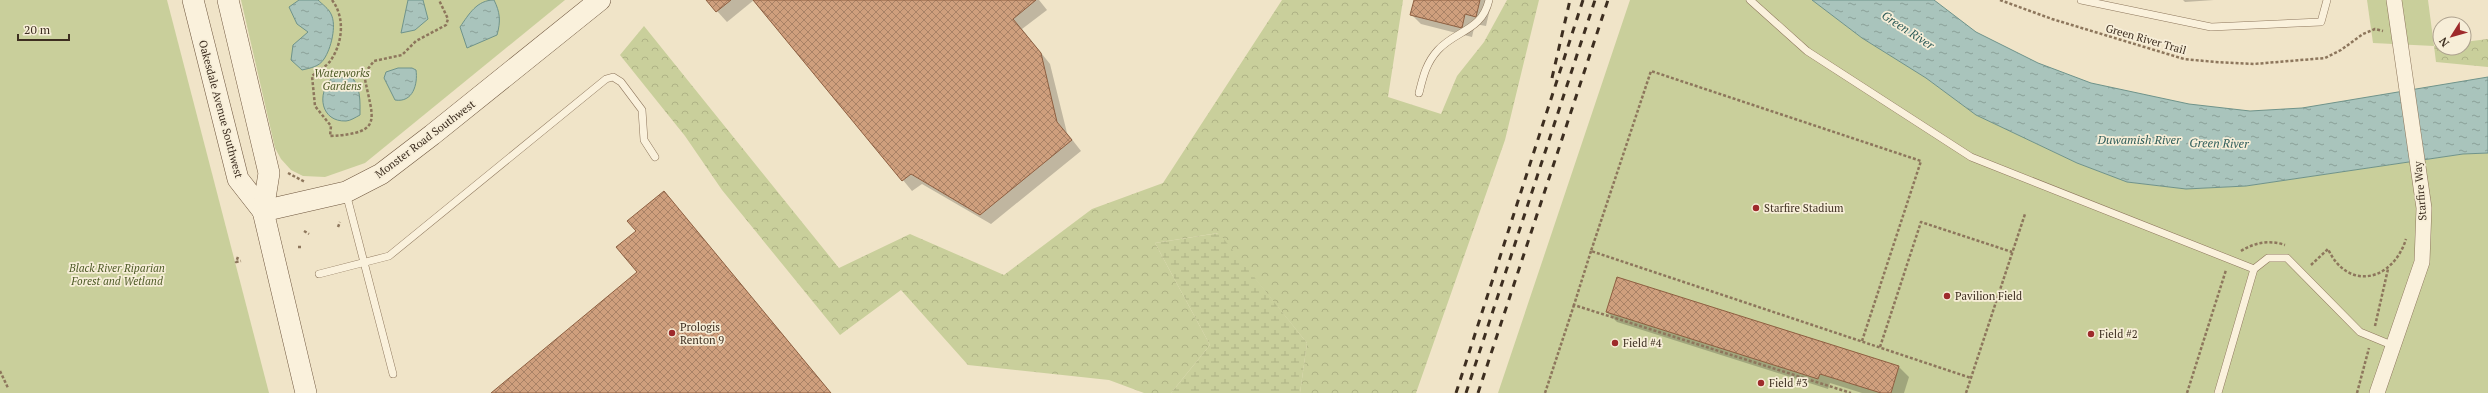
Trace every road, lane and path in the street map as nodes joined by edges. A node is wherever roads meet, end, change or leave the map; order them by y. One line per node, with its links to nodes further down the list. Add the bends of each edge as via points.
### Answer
1 (193, 0): 21 (street, Oakesdale Avenue Southwest, via 238,179)
2 (228, 0): 21 (street, via 269,173)
3 (332, 0): 4 (path, via 338,8 341,21 340,42 331,60 312,76 315,106 331,126 330,136 355,135 371,125 372,116 364,74 374,61 402,55 416,41 446,26 448,19)
4 (439, 0)
5 (600, 0): 20 (street, Monster Road Southwest, via 407,155 380,174)
6 (1489, 0): 14 (lane, via 1486,11 1472,28 1448,41 1427,64)
7 (1750, 0): 34 (lane, via 1807,51 1971,157)
8 (2000, 0): 13 (path, Green River Trail, via 2052,19 2184,59 2215,62 2254,64 2325,58 2363,34 2381,29)
9 (2081, 0): 11 (lane)
10 (2327, 0): 11 (lane, via 2321,22 2210,27)
11 (2090, 1)
12 (2395, 4): 45 (street, Starfire Way, via 2424,208 2422,262)
13 (2385, 35)
14 (1419, 93)
15 (655, 158): 37 (lane, via 644,140 642,110 621,82 613,77 606,78 389,256)
16 (284, 169): 17 (path)
17 (295, 178): 18 (path); 19 (path)
18 (292, 181)
19 (309, 183)
20 (346, 192): 21 (street, Monster Road Southwest); 37 (lane)
21 (263, 211): 51 (street)
22 (2025, 214): 32 (path)
23 (340, 222): 24 (path)
24 (338, 227)
25 (304, 231): 26 (path)
26 (309, 234)
27 (2406, 236): 38 (path, via 2388,268 2366,276 2353,276 2339,267 2328,249)
28 (298, 247): 29 (path)
29 (303, 247)
30 (2290, 247): 34 (path, via 2274,241 2249,246)
31 (1591, 251): 43 (path); 44 (path); 44 (path, via 1651,71 1921,162)
32 (2012, 252): 46 (path, via 1921,222); 49 (path)
33 (238, 258): 35 (path, via 236,262)
34 (2230, 259): 39 (lane); 55 (path)
35 (242, 261)
36 (2305, 261): 38 (path)
37 (364, 262): 42 (lane); 48 (lane)
38 (2310, 266): 40 (path); 41 (path)
39 (2254, 269): 41 (lane, via 2268,258 2287,258); 56 (lane)
40 (2316, 272)
41 (2304, 273): 45 (lane, via 2360,332)
42 (319, 274)
43 (1574, 305): 52 (path); 53 (path)
44 (1862, 341): 46 (path)
45 (2394, 346): 57 (street, Starfire Way)
46 (1880, 347): 49 (path)
47 (0, 371): 50 (path)
48 (393, 374)
49 (1971, 378): 54 (path)
50 (8, 388)
51 (306, 393)
52 (1545, 393)
53 (1851, 393)
54 (1966, 393)
55 (2187, 393)
56 (2218, 393)
57 (2377, 393)

